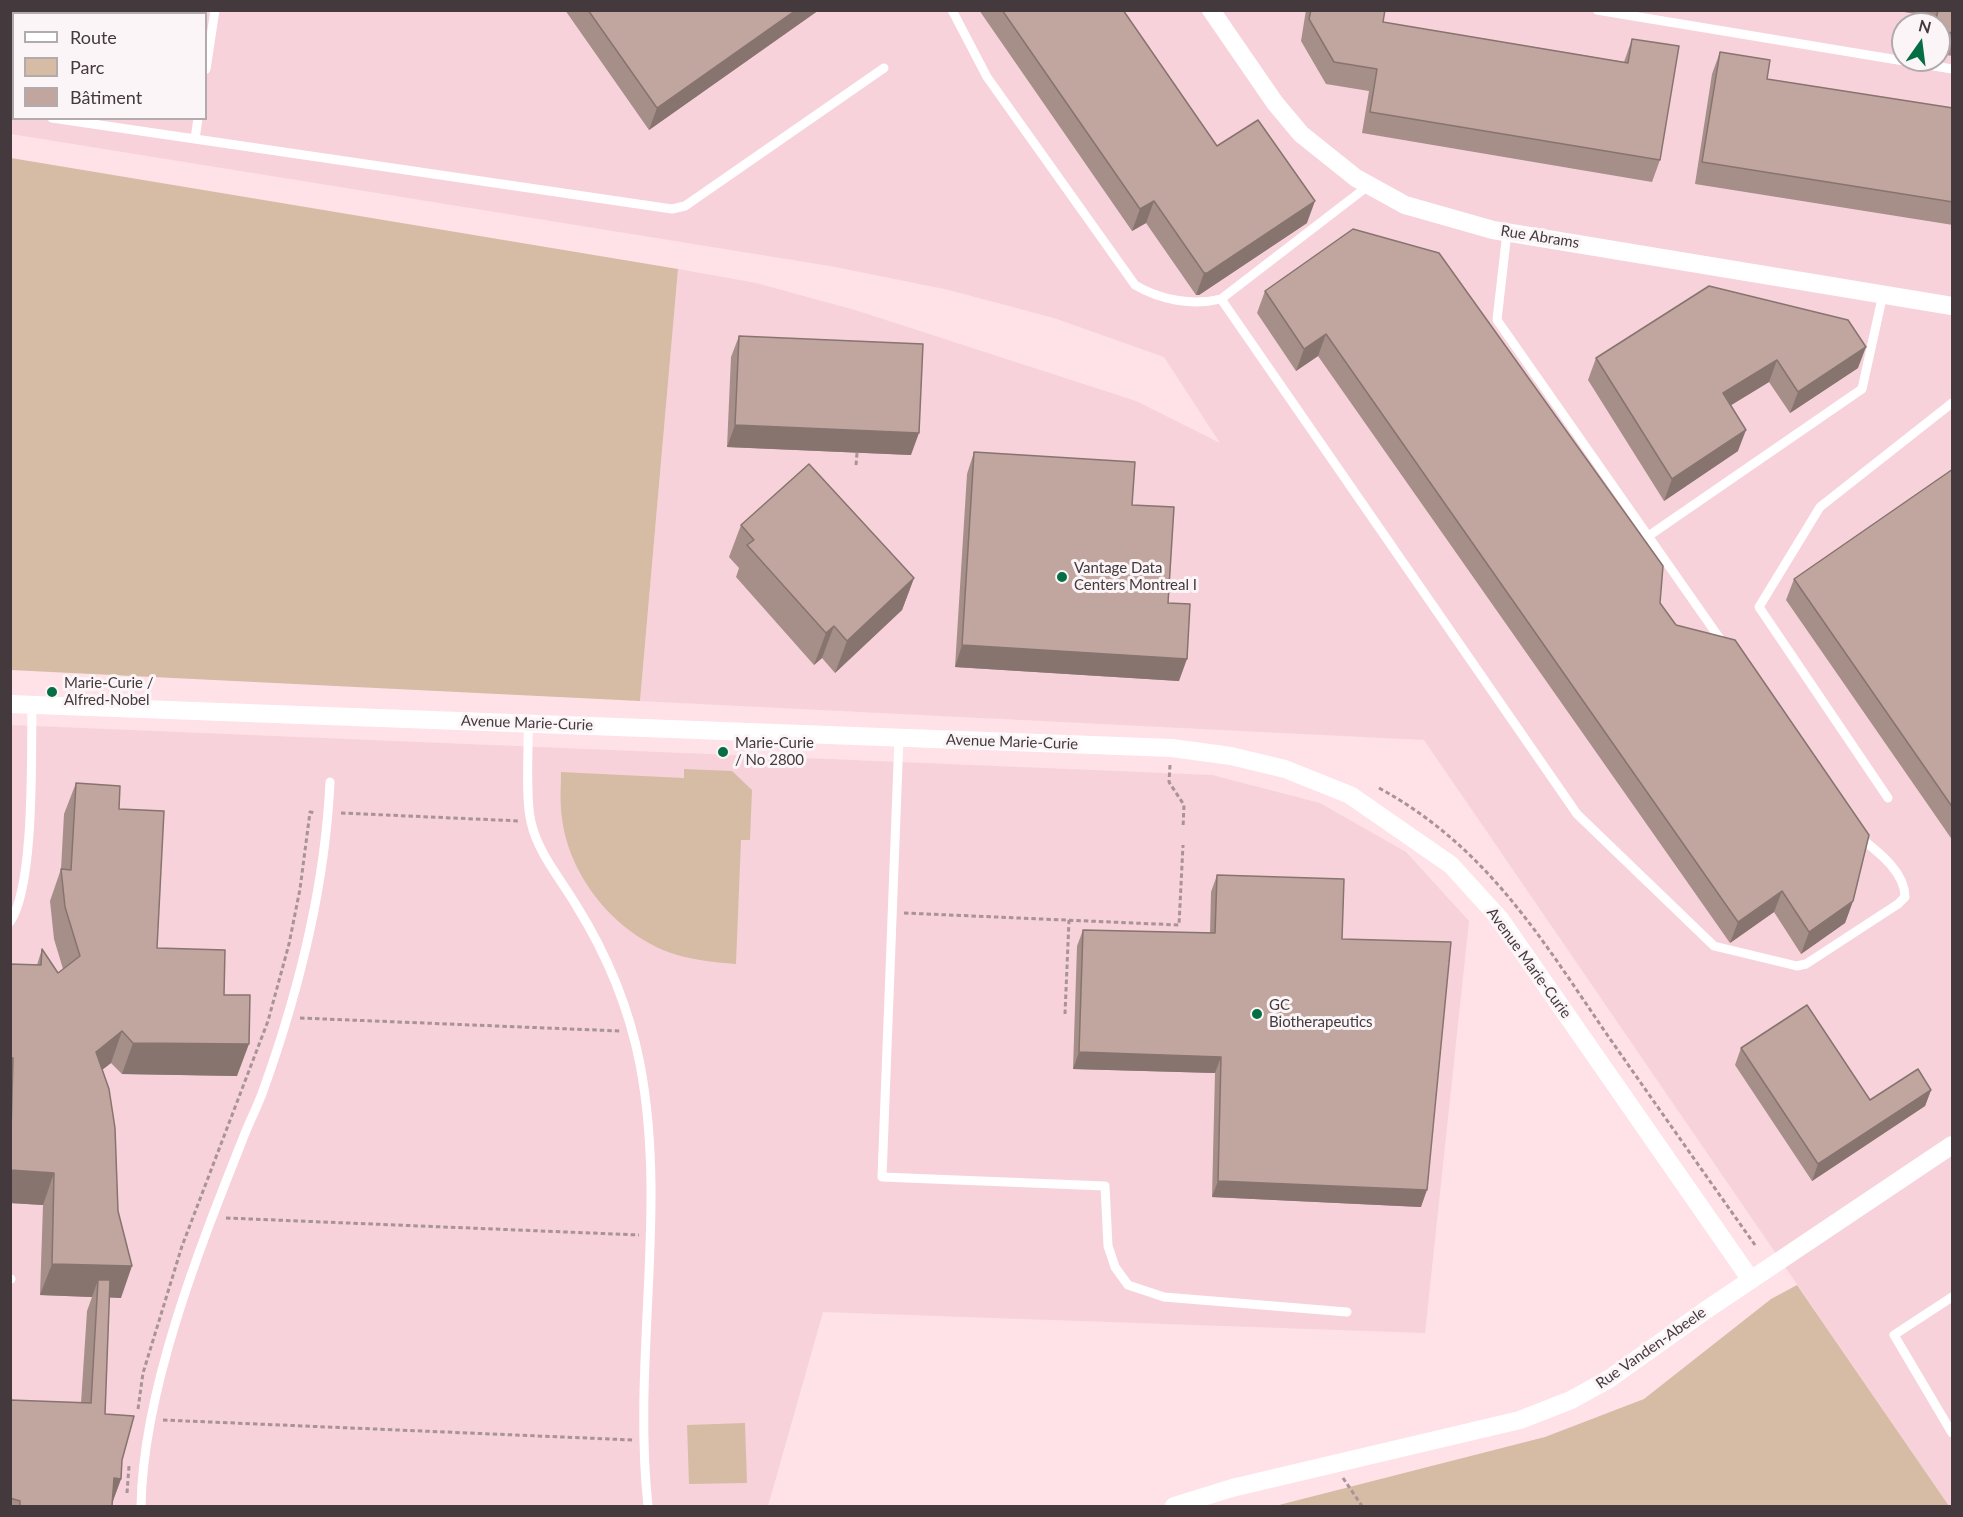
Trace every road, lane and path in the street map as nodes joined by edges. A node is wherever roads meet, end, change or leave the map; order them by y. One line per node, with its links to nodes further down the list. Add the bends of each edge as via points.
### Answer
1 (215, 10): 5 (lane)
2 (952, 10): 14 (lane, via 987,77 1135,285 1150,295 1202,303)
3 (1211, 10): 11 (street, Rue Abrams, via 1287,118 1318,149)
4 (1597, 10): 7 (lane)
5 (207, 62)
6 (884, 68): 10 (lane, via 685,206 672,208)
7 (1953, 69)
8 (66, 120): 10 (lane)
9 (198, 120): 10 (lane)
10 (195, 138)
11 (1368, 186): 12 (street, Rue Abrams, via 1430,214); 14 (lane)
12 (1507, 232): 13 (street, Rue Abrams); 19 (lane, via 1497,320)
13 (1883, 294): 15 (street, Rue Abrams); 19 (lane, via 1862,389)
14 (1221, 299): 31 (lane, via 1576,814 1714,946 1787,965 1806,964 1898,904 1905,897 1905,887 1885,856)
15 (1953, 306)
16 (1953, 403): 27 (lane, via 1820,507 1759,607)
17 (857, 453): 18 (path)
18 (856, 465)
19 (1647, 537): 20 (lane)
20 (1733, 658)
21 (10, 703): 22 (street, Avenue Marie-Curie)
22 (32, 705): 23 (street, Avenue Marie-Curie); 36 (lane, via 27,857 16,913)
23 (528, 722): 24 (street, Avenue Marie-Curie); 30 (lane)
24 (899, 738): 25 (street, Avenue Marie-Curie); 34 (lane)
25 (1172, 748): 32 (path, via 1169,782 1184,805); 43 (street, Avenue Marie-Curie, via 1285,769 1350,795 1451,865 1500,919)
26 (330, 782): 38 (lane, via 318,894)
27 (1888, 798)
28 (310, 813): 46 (path, via 294,922 268,1021 183,1246)
29 (337, 813): 30 (path)
30 (531, 821): 39 (lane, via 545,857 603,951)
31 (1848, 824)
32 (1183, 828)
33 (1183, 845): 35 (path, via 1179,925)
34 (892, 912): 35 (path); 45 (lane, via 882,1177 1105,1186 1108,1246 1115,1267 1128,1285 1164,1298)
35 (1070, 920): 37 (path)
36 (10, 922)
37 (1065, 1014)
38 (289, 1017): 39 (path); 41 (lane)
39 (631, 1031): 42 (lane, via 646,1110 652,1202)
40 (1953, 1145): 43 (street, Rue Vanden-Abeele)
41 (212, 1217): 42 (path); 47 (lane)
42 (650, 1235): 49 (lane)
43 (1751, 1280): 50 (street, Rue Vanden-Abeele, via 1609,1379 1571,1400 1520,1420)
44 (1953, 1298): 48 (lane, via 1894,1335)
45 (1347, 1312)
46 (143, 1373)
47 (150, 1419): 49 (path); 51 (lane)
48 (1953, 1434)
49 (644, 1440): 52 (lane)
50 (1334, 1464): 53 (street, Rue Vanden-Abeele); 54 (path)
51 (141, 1506)
52 (648, 1506)
53 (1174, 1506)
54 (1362, 1506)

